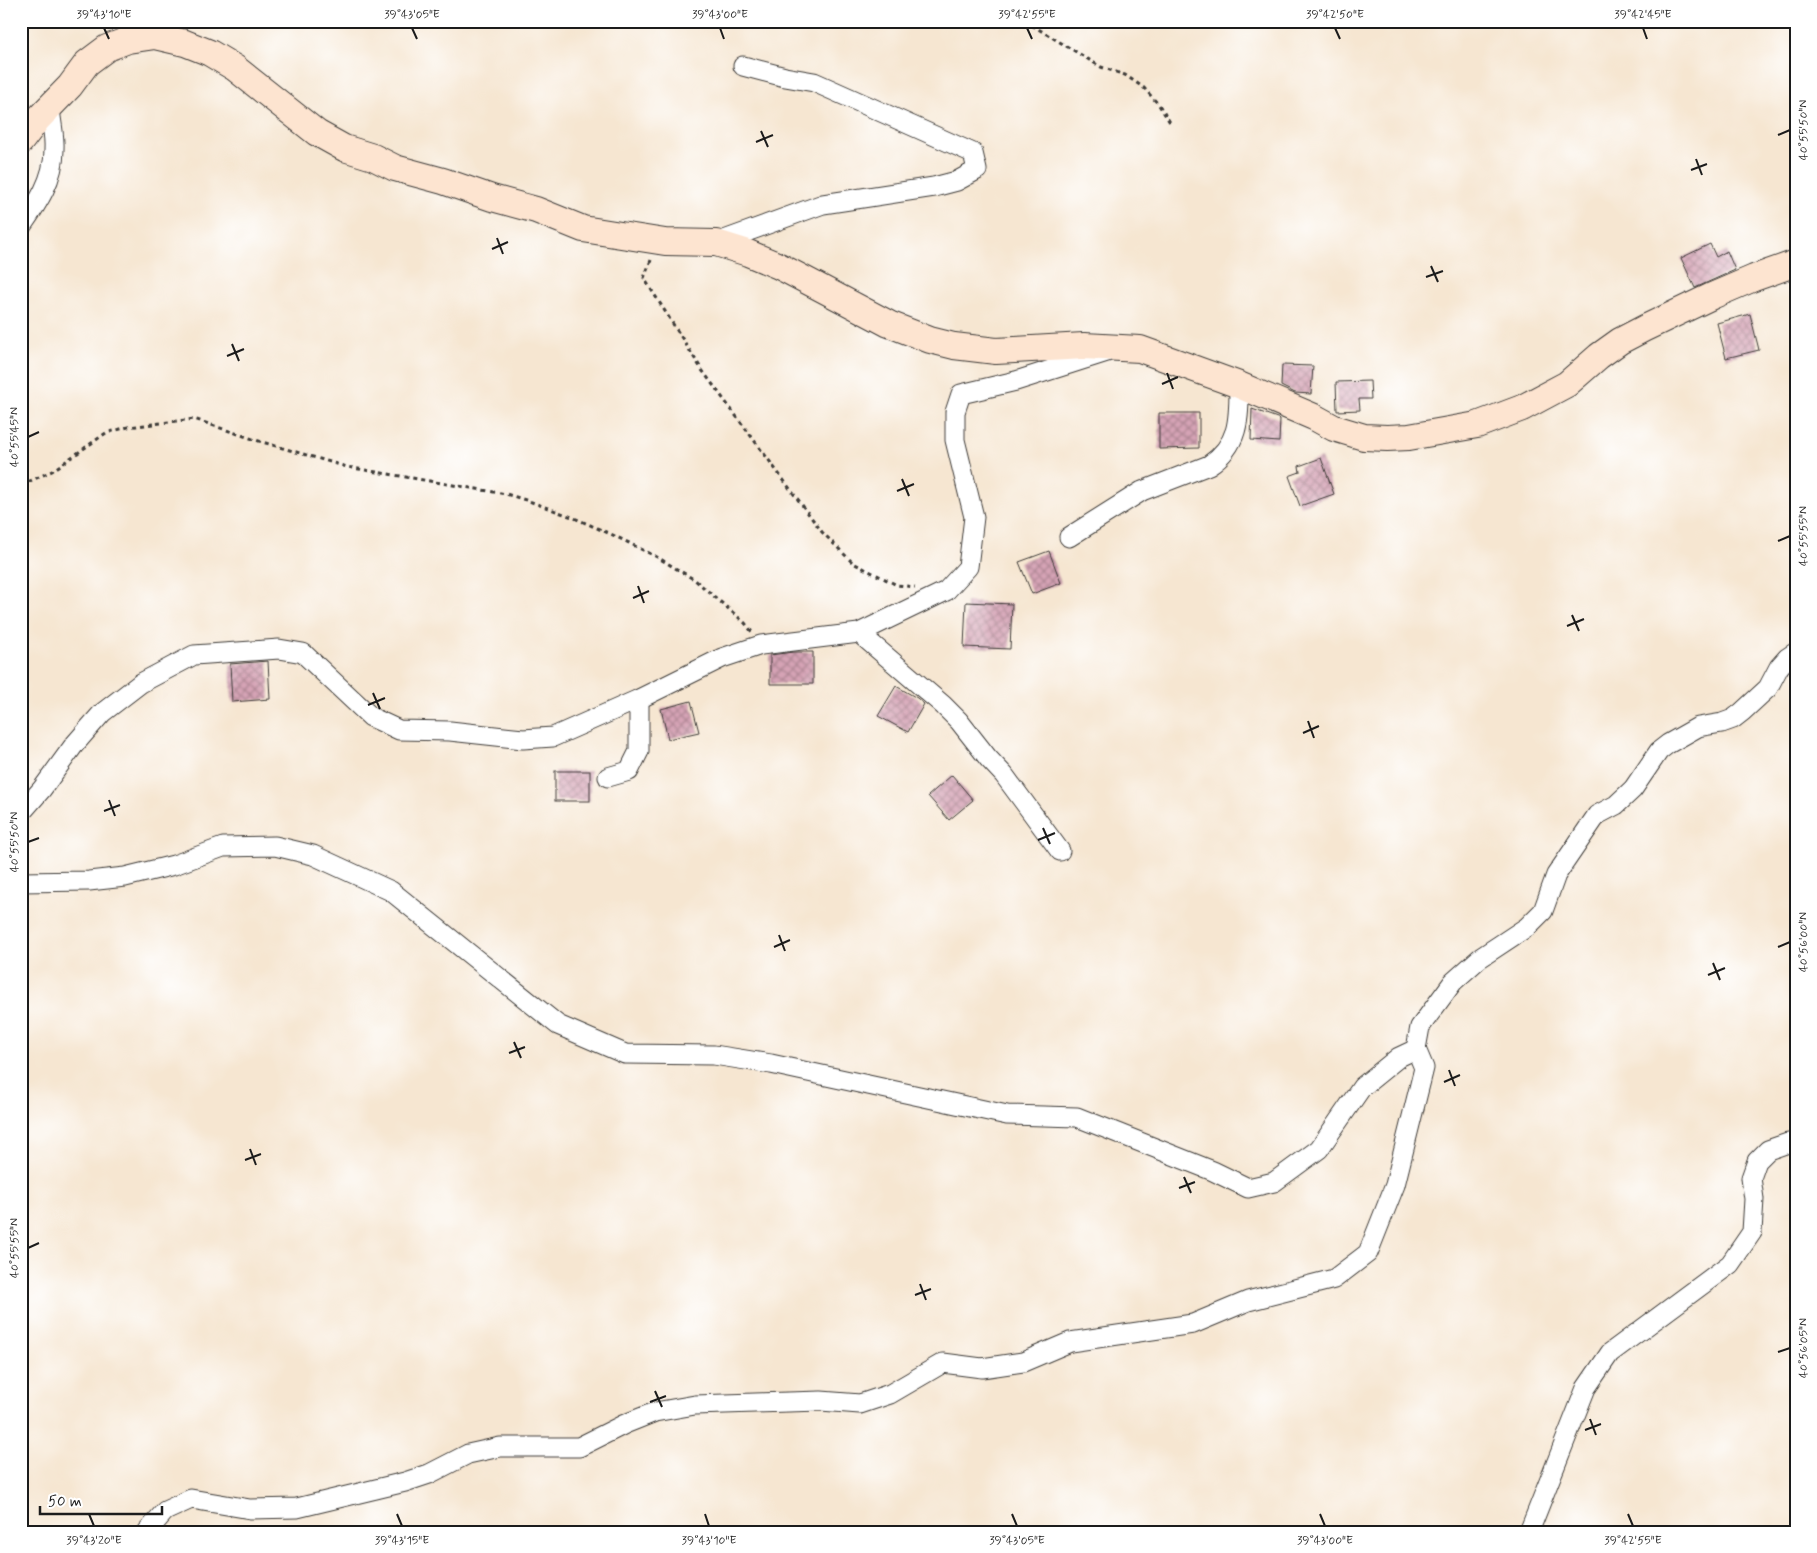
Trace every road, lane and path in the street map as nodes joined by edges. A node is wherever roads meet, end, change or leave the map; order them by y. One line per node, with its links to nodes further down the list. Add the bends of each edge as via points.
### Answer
1 (1025, 21): 4 (path, via 1101,67 1125,75 1144,88)
2 (743, 66): 8 (street, via 814,82 973,153 977,170 956,181 934,187 823,204)
3 (50, 108): 5 (street); 6 (street, via 54,151 49,179 40,200); 7 (street, via 87,64 107,48 128,40 155,36 185,42 235,68 317,133 344,148 395,168 536,210 583,229)
4 (1171, 124)
5 (21, 141)
6 (21, 227)
7 (666, 242): 8 (street); 14 (path, via 652,258 644,278 702,370 822,532 853,564 896,585)
8 (716, 243): 10 (street, via 779,266 890,324 930,340 996,351 1084,346)
9 (1796, 263): 11 (street, via 1712,296 1645,328 1600,356 1567,384 1522,408 1477,425 1409,437 1364,437 1334,428)
10 (1115, 349): 11 (street, via 1140,349); 14 (street, via 1016,381 961,394 955,412 955,440 974,518 968,567)
11 (1239, 385): 13 (street, via 1236,430 1226,451 1218,459 1142,491)
12 (21, 485): 16 (path, via 52,471 106,433 194,419 347,467 506,494 572,517 657,557 695,580 745,622)
13 (1069, 537)
14 (946, 591): 15 (street)
15 (859, 633): 16 (street); 21 (street, via 958,721 1004,775)
16 (761, 645): 18 (street, via 722,658)
17 (1796, 652): 23 (street, via 1779,667 1768,688 1742,712 1722,723 1698,727 1668,744 1629,793 1616,805 1597,815 1556,875 1543,911 1527,927 1460,974 1420,1027)
18 (638, 699): 19 (street, via 639,751 630,771); 20 (street, via 553,737 523,739 450,731 399,730 371,717 303,653 279,648 194,655 141,683 102,713)
19 (608, 777)
20 (21, 812)
21 (1060, 851)
22 (21, 882): 23 (street, via 125,877 174,865 223,847 275,846 313,855 391,891 558,1025 625,1054 714,1055 1007,1114 1077,1117 1248,1188 1274,1182 1319,1149 1362,1087 1399,1057)
23 (1416, 1049): 25 (street, via 1424,1068 1395,1185 1368,1253 1334,1279 1248,1301 1193,1324 1070,1342 1023,1362 982,1368 943,1363 890,1394 860,1404 821,1401 695,1404 654,1412 579,1447 500,1447 468,1454 430,1474 405,1482 297,1508 250,1509 191,1499 165,1511)
24 (1796, 1144): 26 (street, via 1788,1143 1768,1150 1757,1161 1752,1178 1752,1232 1730,1264 1610,1353 1595,1374 1586,1388)
25 (147, 1532)
26 (1529, 1532)

